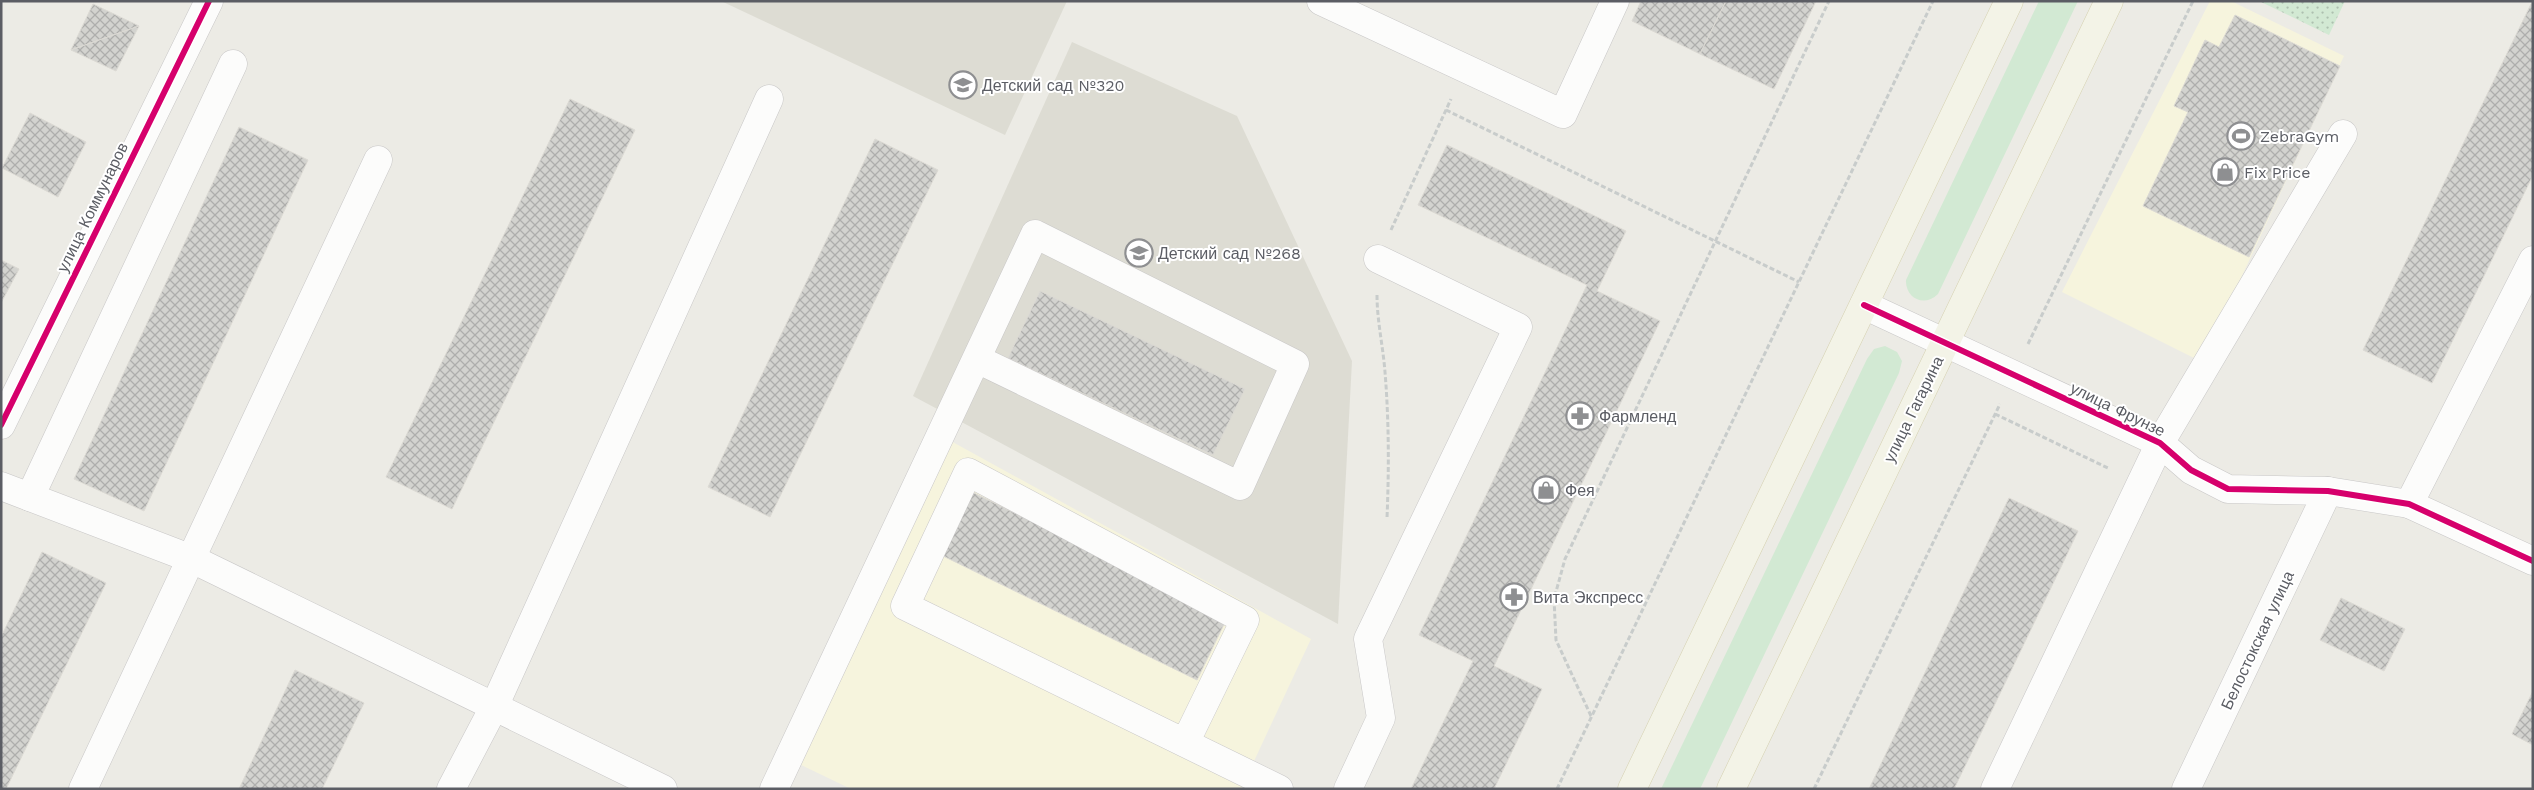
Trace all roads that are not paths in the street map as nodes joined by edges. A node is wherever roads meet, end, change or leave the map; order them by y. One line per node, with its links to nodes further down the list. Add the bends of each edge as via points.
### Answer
1 (209, 1): 15 (street, улица Коммунаров)
2 (1321, 1): 3 (street, via 1563,114)
3 (1615, 1)
4 (2009, 1): 12 (main road)
5 (2109, 1): 13 (main road, улица Гагарина)
6 (233, 64): 20 (street)
7 (769, 99): 24 (street)
8 (2343, 134): 17 (street)
9 (378, 160): 23 (street)
10 (1378, 259): 31 (street, via 1518,327 1368,640 1381,718)
11 (2533, 260): 21 (street)
12 (1864, 305): 13 (street, улица Фрунзе); 32 (main road)
13 (1945, 343): 17 (street, улица Фрунзе); 33 (main road, улица Гагарина)
14 (976, 359): 14 (street, via 1240,486 1295,364 1034,234); 29 (street)
15 (9, 386): 16 (street, улица Коммунаров)
16 (1, 425)
17 (2160, 443): 19 (street, улица Фрунзе, via 2191,470 2228,489); 34 (street)
18 (1, 486): 20 (street)
19 (2328, 491): 21 (street, улица Фрунзе); 35 (street, Белостокская улица)
20 (30, 497): 23 (street)
21 (2410, 504): 22 (street, улица Фрунзе)
22 (2532, 557)
23 (192, 559): 24 (street); 26 (street)
24 (494, 707): 27 (street); 28 (street)
25 (1185, 743): 25 (street, via 905,606 968,472 1246,620); 30 (street)
26 (82, 789)
27 (451, 789)
28 (663, 789)
29 (774, 789)
30 (1279, 789)
31 (1348, 789)
32 (1632, 789)
33 (1730, 789)
34 (1995, 789)
35 (2186, 789)

